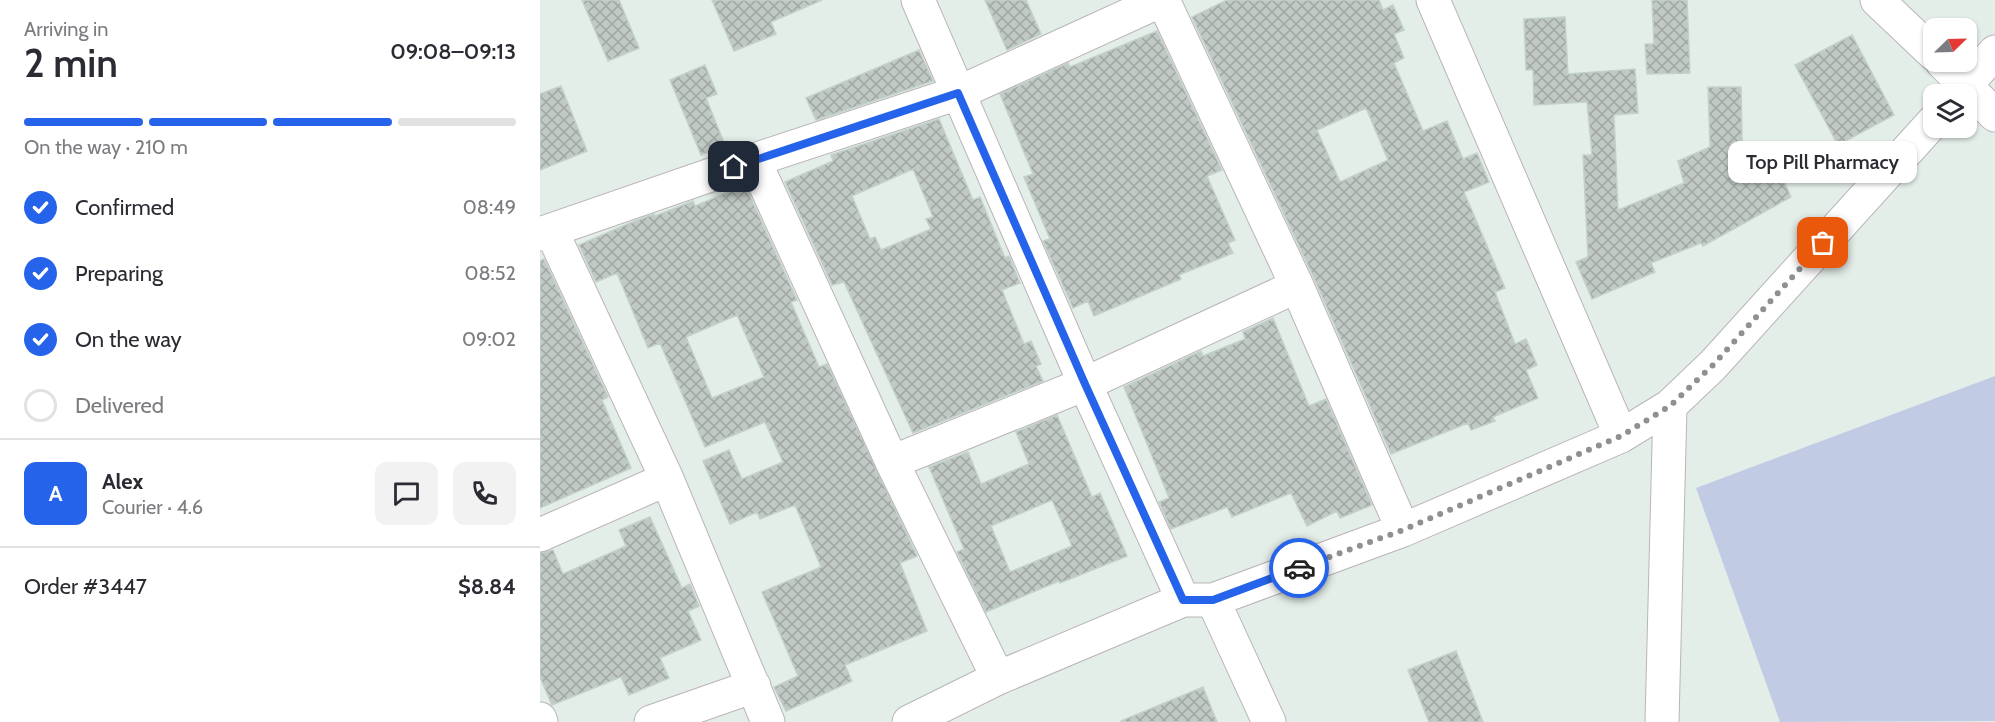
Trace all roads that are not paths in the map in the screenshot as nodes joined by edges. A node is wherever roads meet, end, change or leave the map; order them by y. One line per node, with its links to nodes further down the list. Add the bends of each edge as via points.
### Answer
1 (918, 0): 8 (street)
2 (1163, 0): 8 (street); 14 (street)
3 (1433, 0): 17 (street)
4 (1877, 0): 5 (street)
5 (1923, 44)
6 (1995, 52): 7 (street)
7 (1967, 84)
8 (958, 93): 12 (street); 15 (street)
9 (1977, 101): 10 (street)
10 (1995, 115)
11 (1923, 133): 16 (street, via 1713,365)
12 (754, 159): 13 (street); 18 (street)
13 (545, 232): 19 (street)
14 (1297, 286): 15 (street); 20 (street)
15 (1085, 384): 18 (street); 22 (street)
16 (1670, 406): 17 (street); 29 (street)
17 (1621, 436): 20 (street)
18 (892, 462): 23 (street)
19 (667, 479): 21 (street); 24 (street)
20 (1403, 530): 22 (street)
21 (540, 535)
22 (1198, 600): 23 (street); 28 (street)
23 (998, 678): 27 (street)
24 (754, 686): 25 (street); 26 (street)
25 (668, 719)
26 (768, 722)
27 (909, 722)
28 (1269, 722)
29 (1662, 722)

